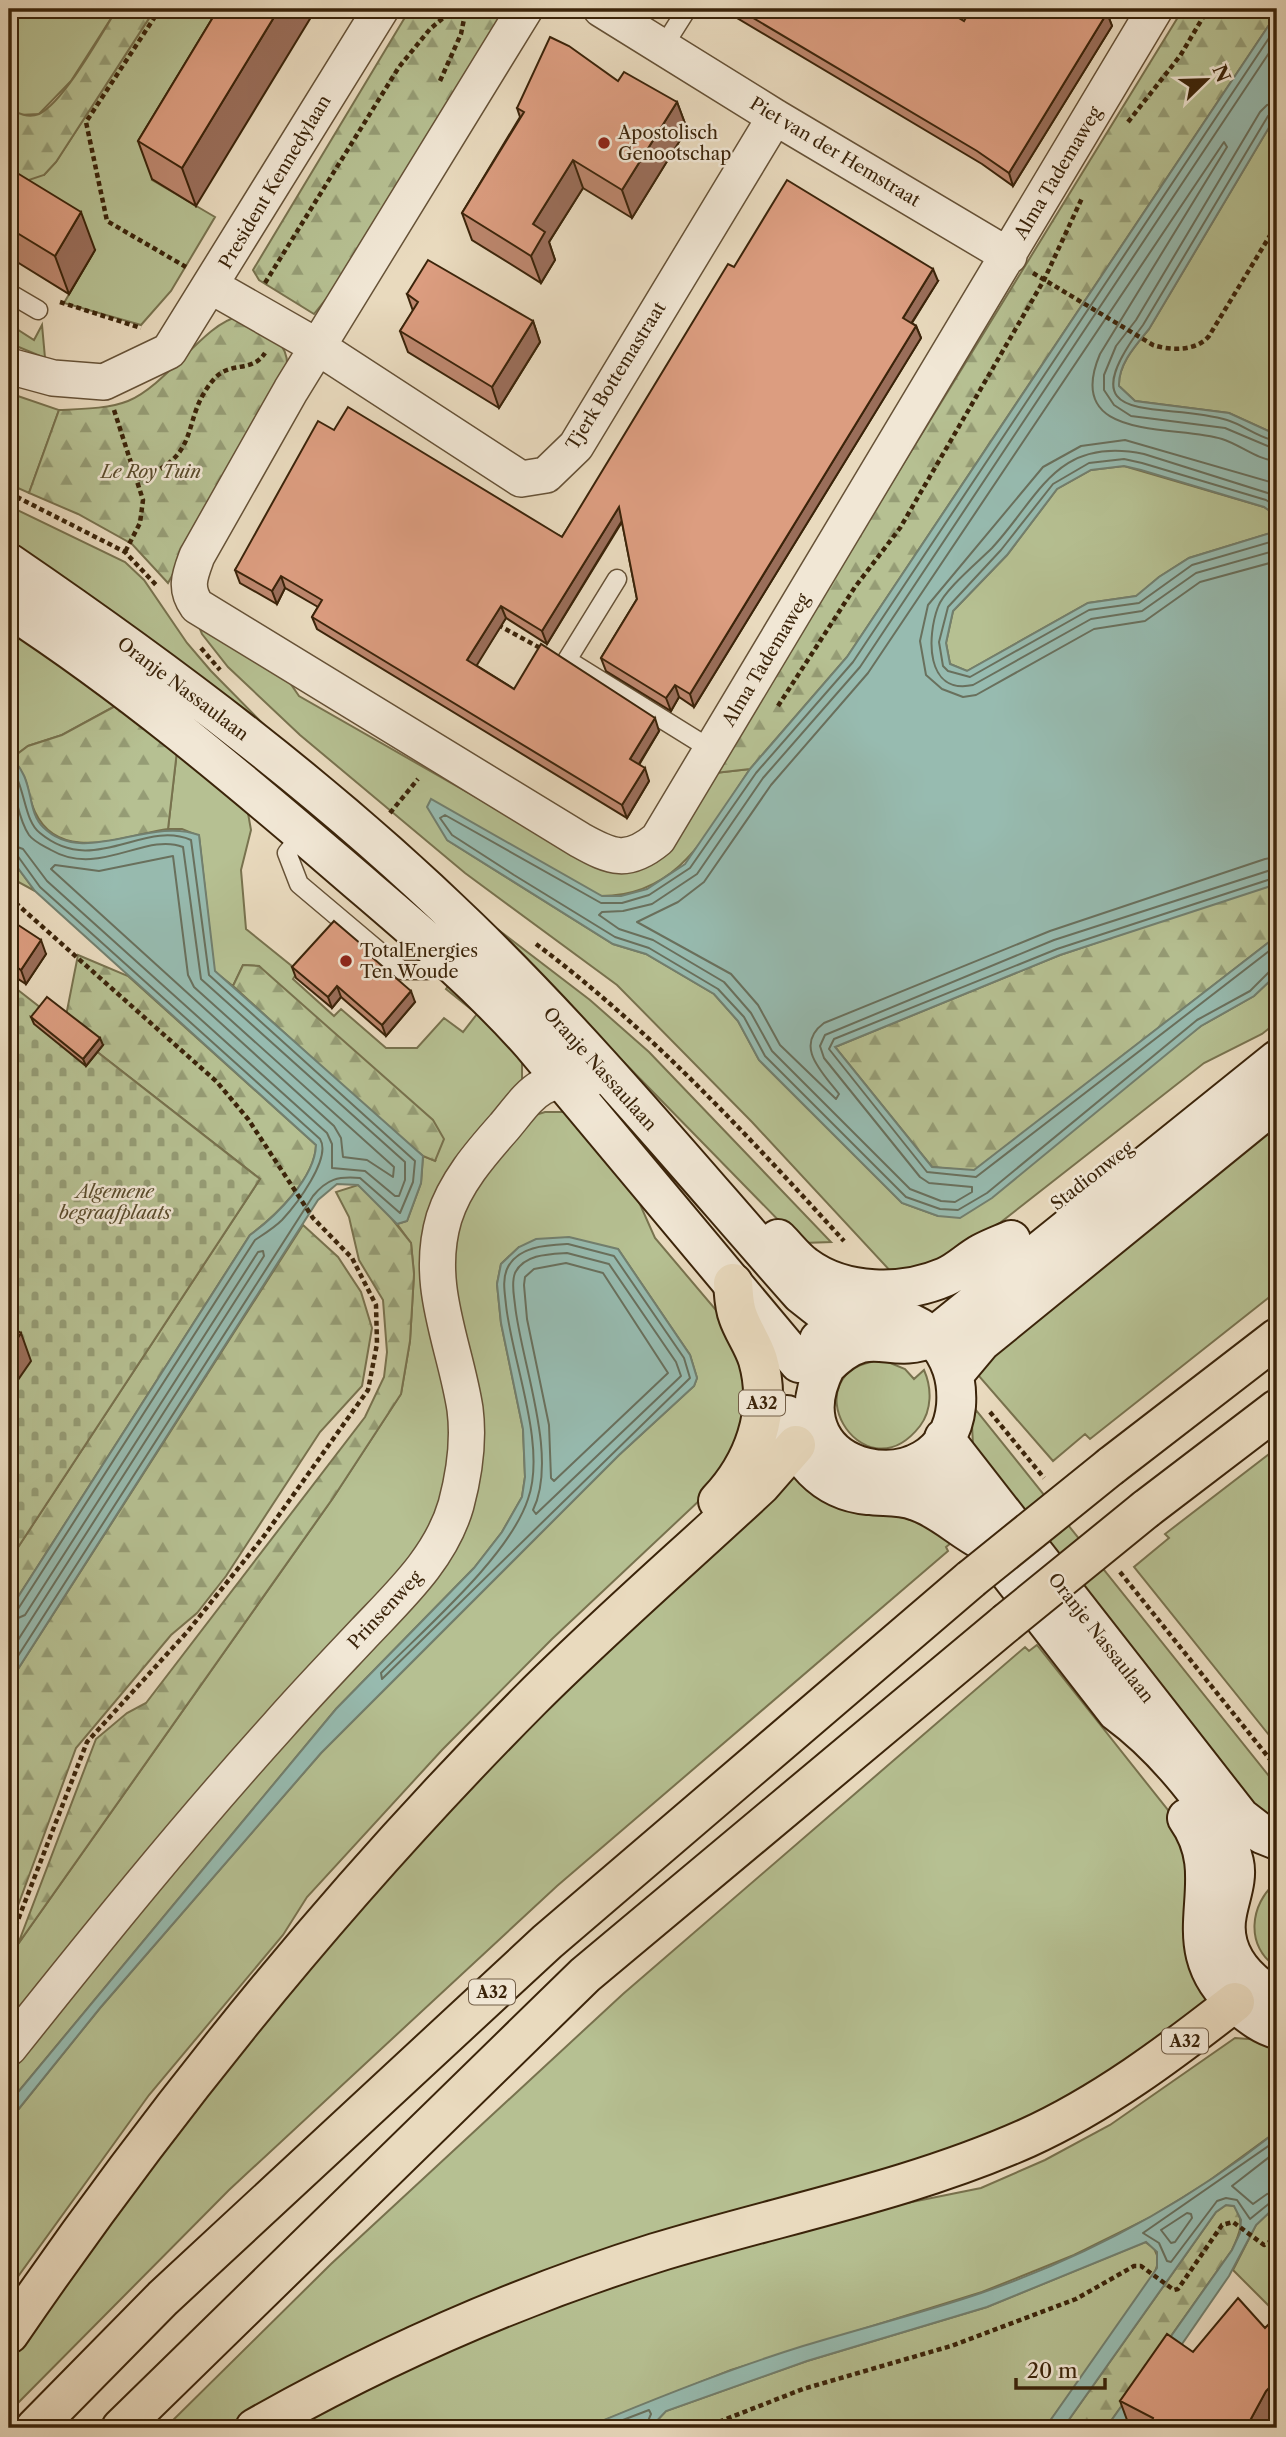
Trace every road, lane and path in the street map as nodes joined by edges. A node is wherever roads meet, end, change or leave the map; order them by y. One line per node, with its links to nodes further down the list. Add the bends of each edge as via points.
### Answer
1 (160, 9): 15 (path, via 86,122 107,221)
2 (381, 9): 15 (street, President Kennedylaan)
3 (454, 9): 17 (path, via 430,29 399,68)
4 (525, 9): 23 (street)
5 (601, 9): 9 (street, Piet van der Hemstraat)
6 (687, 9): 9 (lane)
7 (1155, 9): 14 (street, Alma Tademaweg)
8 (1208, 9): 11 (path, via 1180,56)
9 (663, 47): 10 (street, Piet van der Hemstraat)
10 (775, 117): 14 (street, Piet van der Hemstraat); 23 (street, Tjerk Bottemastraat, via 576,446 546,475 521,479)
11 (1124, 128)
12 (1086, 191): 16 (path)
13 (1277, 224): 16 (path, via 1205,341 1195,346 1153,345)
14 (1009, 256): 16 (path); 34 (street, Alma Tademaweg)
15 (201, 278): 21 (street, President Kennedylaan); 25 (street, via 169,351)
16 (1044, 280): 33 (path, via 900,528 855,587)
17 (263, 287)
18 (9, 293): 20 (lane)
19 (50, 296): 22 (path, via 64,305)
20 (37, 310)
21 (280, 326): 23 (street, President Kennedylaan); 26 (path, via 258,363 230,367 216,376 176,458 162,471)
22 (145, 329)
23 (318, 347): 35 (street, Alma Tademaweg, via 197,556 188,581 190,596 197,606)
24 (9, 366): 25 (street, via 53,378)
25 (104, 382): 26 (path)
26 (137, 479): 27 (path, via 143,500 140,523 125,552)
27 (9, 493)
28 (9, 564): 36 (main road, Oranje Nassaulaan)
29 (617, 579): 32 (lane)
30 (9, 608): 37 (main road, Oranje Nassaulaan, via 126,691)
31 (489, 620): 32 (path)
32 (567, 660): 34 (lane)
33 (773, 715)
34 (712, 750): 35 (street, Alma Tademaweg, via 658,839 625,858 580,840)
35 (438, 754): 36 (path)
36 (368, 821): 37 (lane); 42 (main road, Oranje Nassaulaan)
37 (302, 833): 43 (main road, Oranje Nassaulaan, via 442,956 521,1032)
38 (9, 897): 62 (path, via 217,1082 248,1119 313,1218 352,1258 376,1305 377,1344 368,1390 264,1536 197,1620 87,1742)
39 (533, 942): 46 (path, via 597,990 725,1115)
40 (1277, 1034): 45 (main road, Stadionweg)
41 (1277, 1060): 48 (main road, Stadionweg)
42 (607, 1073): 43 (street); 45 (main road, via 630,1079 805,1267 833,1280 866,1288 924,1285); 50 (main road, Oranje Nassaulaan, via 801,1294)
43 (559, 1079): 47 (main road, Oranje Nassaulaan); 64 (street, Prinsenweg, via 528,1098 475,1159 444,1216 437,1272 440,1307 461,1387 467,1436 455,1509 429,1562 148,1875)
44 (1277, 1101): 51 (main road, via 981,1342)
45 (1011, 1240): 48 (main road, Stadionweg, via 995,1264 942,1305)
46 (844, 1241)
47 (733, 1283): 50 (main road, Oranje Nassaulaan); 58 (highway, A32, via 738,1316 759,1364 762,1415 745,1469 707,1511)
48 (923, 1330): 50 (main road, via 912,1345 867,1340); 51 (main road, via 947,1354)
49 (1277, 1338): 67 (highway, A32, bridge, via 971,1579 547,1942 163,2298)
50 (819, 1350): 55 (main road, via 788,1398 787,1416); 56 (main road, via 814,1416 821,1436 849,1463)
51 (955, 1373): 54 (main road, via 955,1412)
52 (1277, 1409): 68 (highway, bridge, via 1006,1623 585,1975)
53 (989, 1410): 57 (path)
54 (944, 1438): 56 (main road); 61 (main road, Oranje Nassaulaan, via 1233,1809)
55 (796, 1446): 56 (main road, via 811,1468 847,1491); 58 (highway)
56 (902, 1480): 63 (main road, Oranje Nassaulaan, via 945,1485 968,1505 985,1542 1117,1712 1144,1732 1199,1798 1231,1852 1221,1866 1201,1926 1203,1945 1216,1982)
57 (1049, 1484)
58 (706, 1536): 66 (highway, via 531,1699 348,1898 187,2091)
59 (1117, 1568): 60 (path)
60 (1277, 1768)
61 (1270, 1837)
62 (9, 1943)
63 (1259, 2007): 69 (highway, A32, via 1158,2081 1134,2077 1059,2122 973,2159 894,2187 655,2253 506,2306 353,2374)
64 (9, 2048)
65 (1277, 2238): 70 (path, via 1264,2245 1233,2221 1222,2225 1178,2290 1134,2266 1076,2299 963,2342 803,2389)
66 (9, 2334)
67 (35, 2428)
68 (121, 2428)
69 (255, 2428)
70 (703, 2428)

